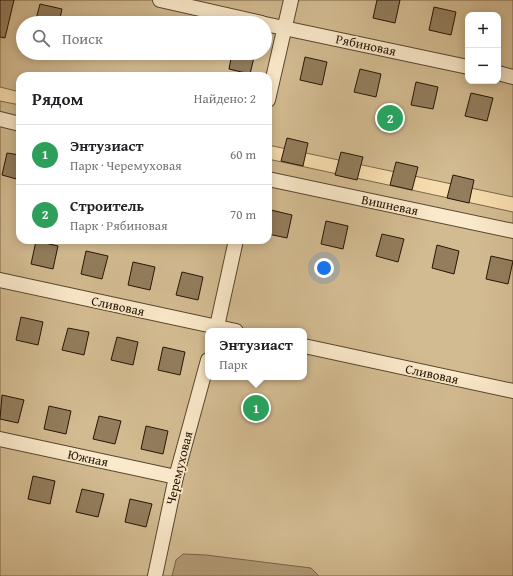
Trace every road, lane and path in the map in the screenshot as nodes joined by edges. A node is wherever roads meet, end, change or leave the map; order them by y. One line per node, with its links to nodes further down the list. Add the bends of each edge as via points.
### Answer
1 (160, 0): 3 (street)
2 (291, 0): 5 (street)
3 (231, 16)
4 (272, 25): 5 (street, Рябиновая)
5 (285, 28): 6 (street, Рябиновая); 9 (street)
6 (465, 66)
7 (501, 74): 8 (street)
8 (513, 77)
9 (272, 83)
10 (0, 119): 11 (street)
11 (16, 123)
12 (272, 180): 13 (street, Вишневая)
13 (513, 231)
14 (235, 244): 17 (street)
15 (0, 280): 16 (street, Сливовая)
16 (213, 328)
17 (217, 328)
18 (307, 347): 20 (street, Сливовая)
19 (205, 371): 22 (street, Черемуховая)
20 (513, 391)
21 (0, 439): 22 (street, Южная)
22 (176, 477): 23 (street, Черемуховая)
23 (155, 576)

